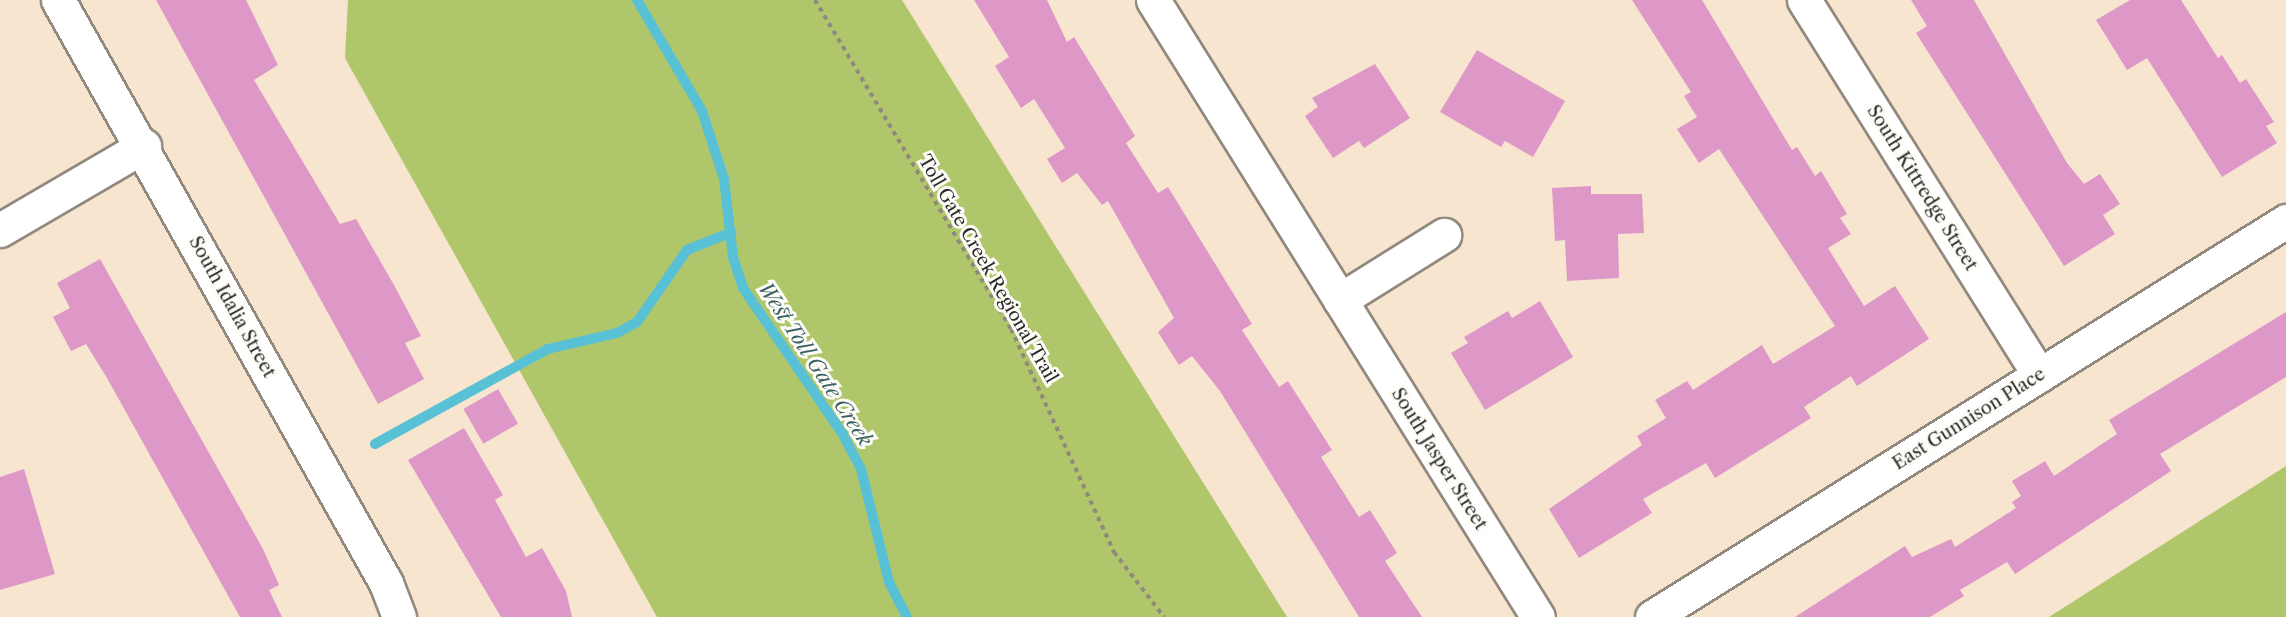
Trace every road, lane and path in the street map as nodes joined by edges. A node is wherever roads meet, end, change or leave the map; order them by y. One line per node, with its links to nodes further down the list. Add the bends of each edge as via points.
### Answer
1 (58, 0): 5 (street, South Idalia Street)
2 (815, 0): 12 (path, Toll Gate Creek Regional Trail, via 1011,329 1114,552)
3 (1153, 0): 9 (street, South Jasper Street)
4 (1804, 0): 10 (street, South Kittredge Street)
5 (144, 146): 7 (street); 11 (street, South Idalia Street)
6 (2286, 221): 10 (street, East Gunnison Place)
7 (0, 230)
8 (1444, 235): 9 (street)
9 (1340, 300): 13 (street, South Jasper Street)
10 (2039, 375): 14 (street, East Gunnison Place)
11 (399, 617)
12 (1164, 617)
13 (1538, 617)
14 (1652, 617)

